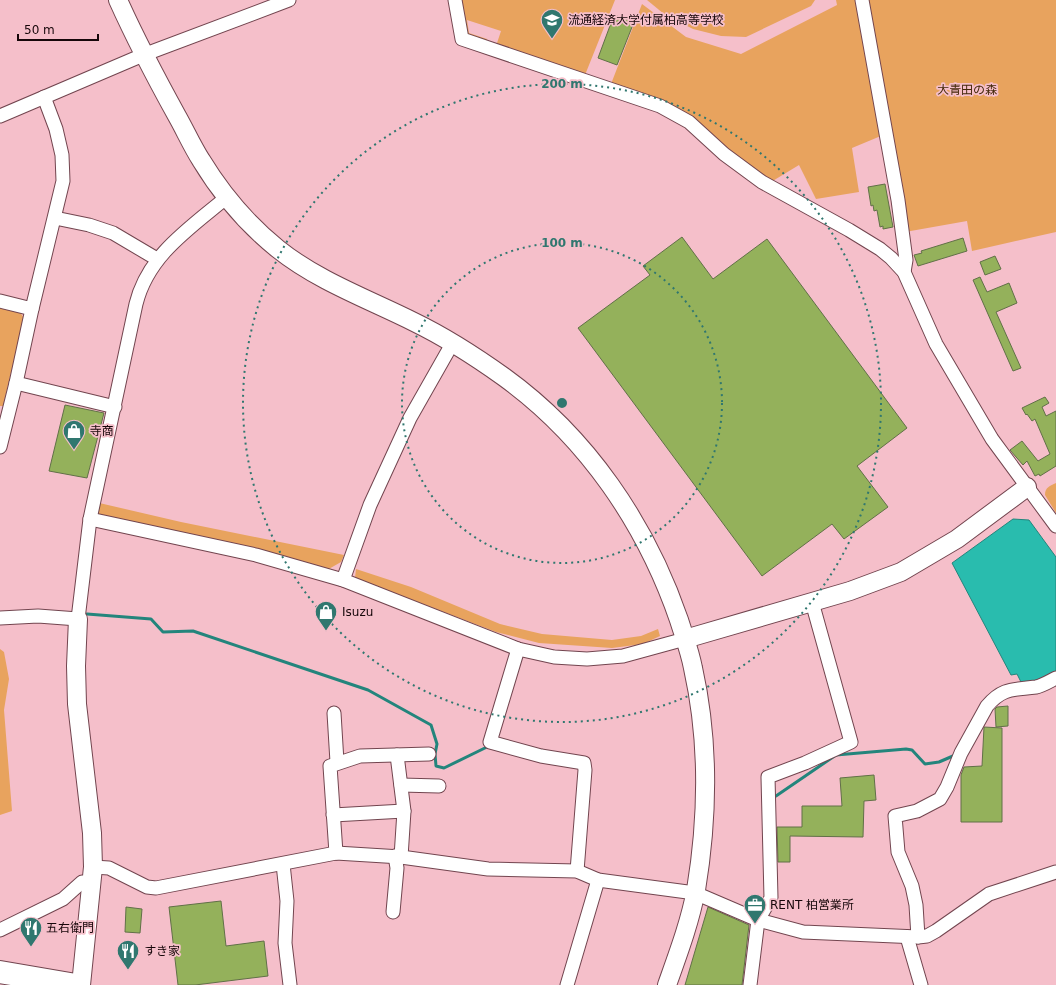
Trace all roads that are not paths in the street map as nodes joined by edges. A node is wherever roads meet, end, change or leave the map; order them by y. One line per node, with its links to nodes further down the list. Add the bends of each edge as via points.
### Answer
1 (118, 0): 5 (street)
2 (289, 0): 5 (street)
3 (455, 0): 11 (street, via 462,39 660,106 689,122 724,154 762,182 880,249)
4 (862, 0): 11 (street, via 898,200 906,260)
5 (143, 55): 6 (street); 8 (street, via 200,158)
6 (44, 97): 7 (street); 9 (street, via 62,155 63,181)
7 (0, 116)
8 (227, 198): 10 (street, via 179,237); 14 (street, via 258,230 296,262)
9 (55, 218): 10 (street, via 113,233); 13 (street)
10 (157, 259): 16 (street, via 138,294)
11 (904, 272): 18 (street, via 936,344 992,439)
12 (0, 301): 13 (street)
13 (32, 309): 15 (street)
14 (452, 344): 21 (street, via 414,411 370,505); 25 (street, via 505,378 538,404 565,430 603,474 642,534 658,565)
15 (16, 383): 16 (street); 17 (street)
16 (115, 407): 19 (street)
17 (0, 447)
18 (1027, 487): 20 (street); 22 (street, via 957,539 907,568 878,582)
19 (90, 519): 21 (street, via 256,555); 24 (street)
20 (1056, 526)
21 (343, 580): 26 (street)
22 (812, 602): 25 (street); 45 (street, via 851,742 768,777 771,898)
23 (0, 618): 24 (street, via 38,616)
24 (78, 619): 41 (street, via 77,704 92,833)
25 (685, 639): 26 (street, via 623,656 587,659 554,657); 43 (street, via 700,708 705,774 702,844)
26 (518, 649): 39 (street, via 490,742 540,756 584,763)
27 (1056, 678): 47 (street, via 1037,687 1018,688 1001,693 993,699 961,753 940,799 918,811 895,816 898,852 912,886 916,905)
28 (334, 713): 31 (street)
29 (429, 754): 30 (street)
30 (397, 755): 31 (street, via 360,756); 32 (street)
31 (337, 762): 35 (street, via 330,766)
32 (401, 785): 33 (street); 34 (street)
33 (439, 786)
34 (404, 811): 35 (street); 37 (street)
35 (333, 815): 36 (street)
36 (336, 853): 37 (street); 38 (street)
37 (398, 857): 39 (street, via 488,869); 44 (street)
38 (283, 864): 41 (street, via 156,888 147,887 109,868); 51 (street, via 287,901 285,943)
39 (577, 871): 42 (street)
40 (1056, 872): 47 (street, via 989,894 936,931 927,936)
41 (92, 875): 46 (street, via 63,899); 50 (street)
42 (598, 880): 43 (street); 52 (street)
43 (695, 893): 45 (street); 53 (street)
44 (393, 912)
45 (758, 920): 47 (street, via 803,932); 54 (street)
46 (0, 930)
47 (913, 937): 55 (street)
48 (0, 972): 49 (highway)
49 (76, 985)
50 (81, 985)
51 (290, 985)
52 (567, 985)
53 (667, 985)
54 (750, 985)
55 (921, 985)

